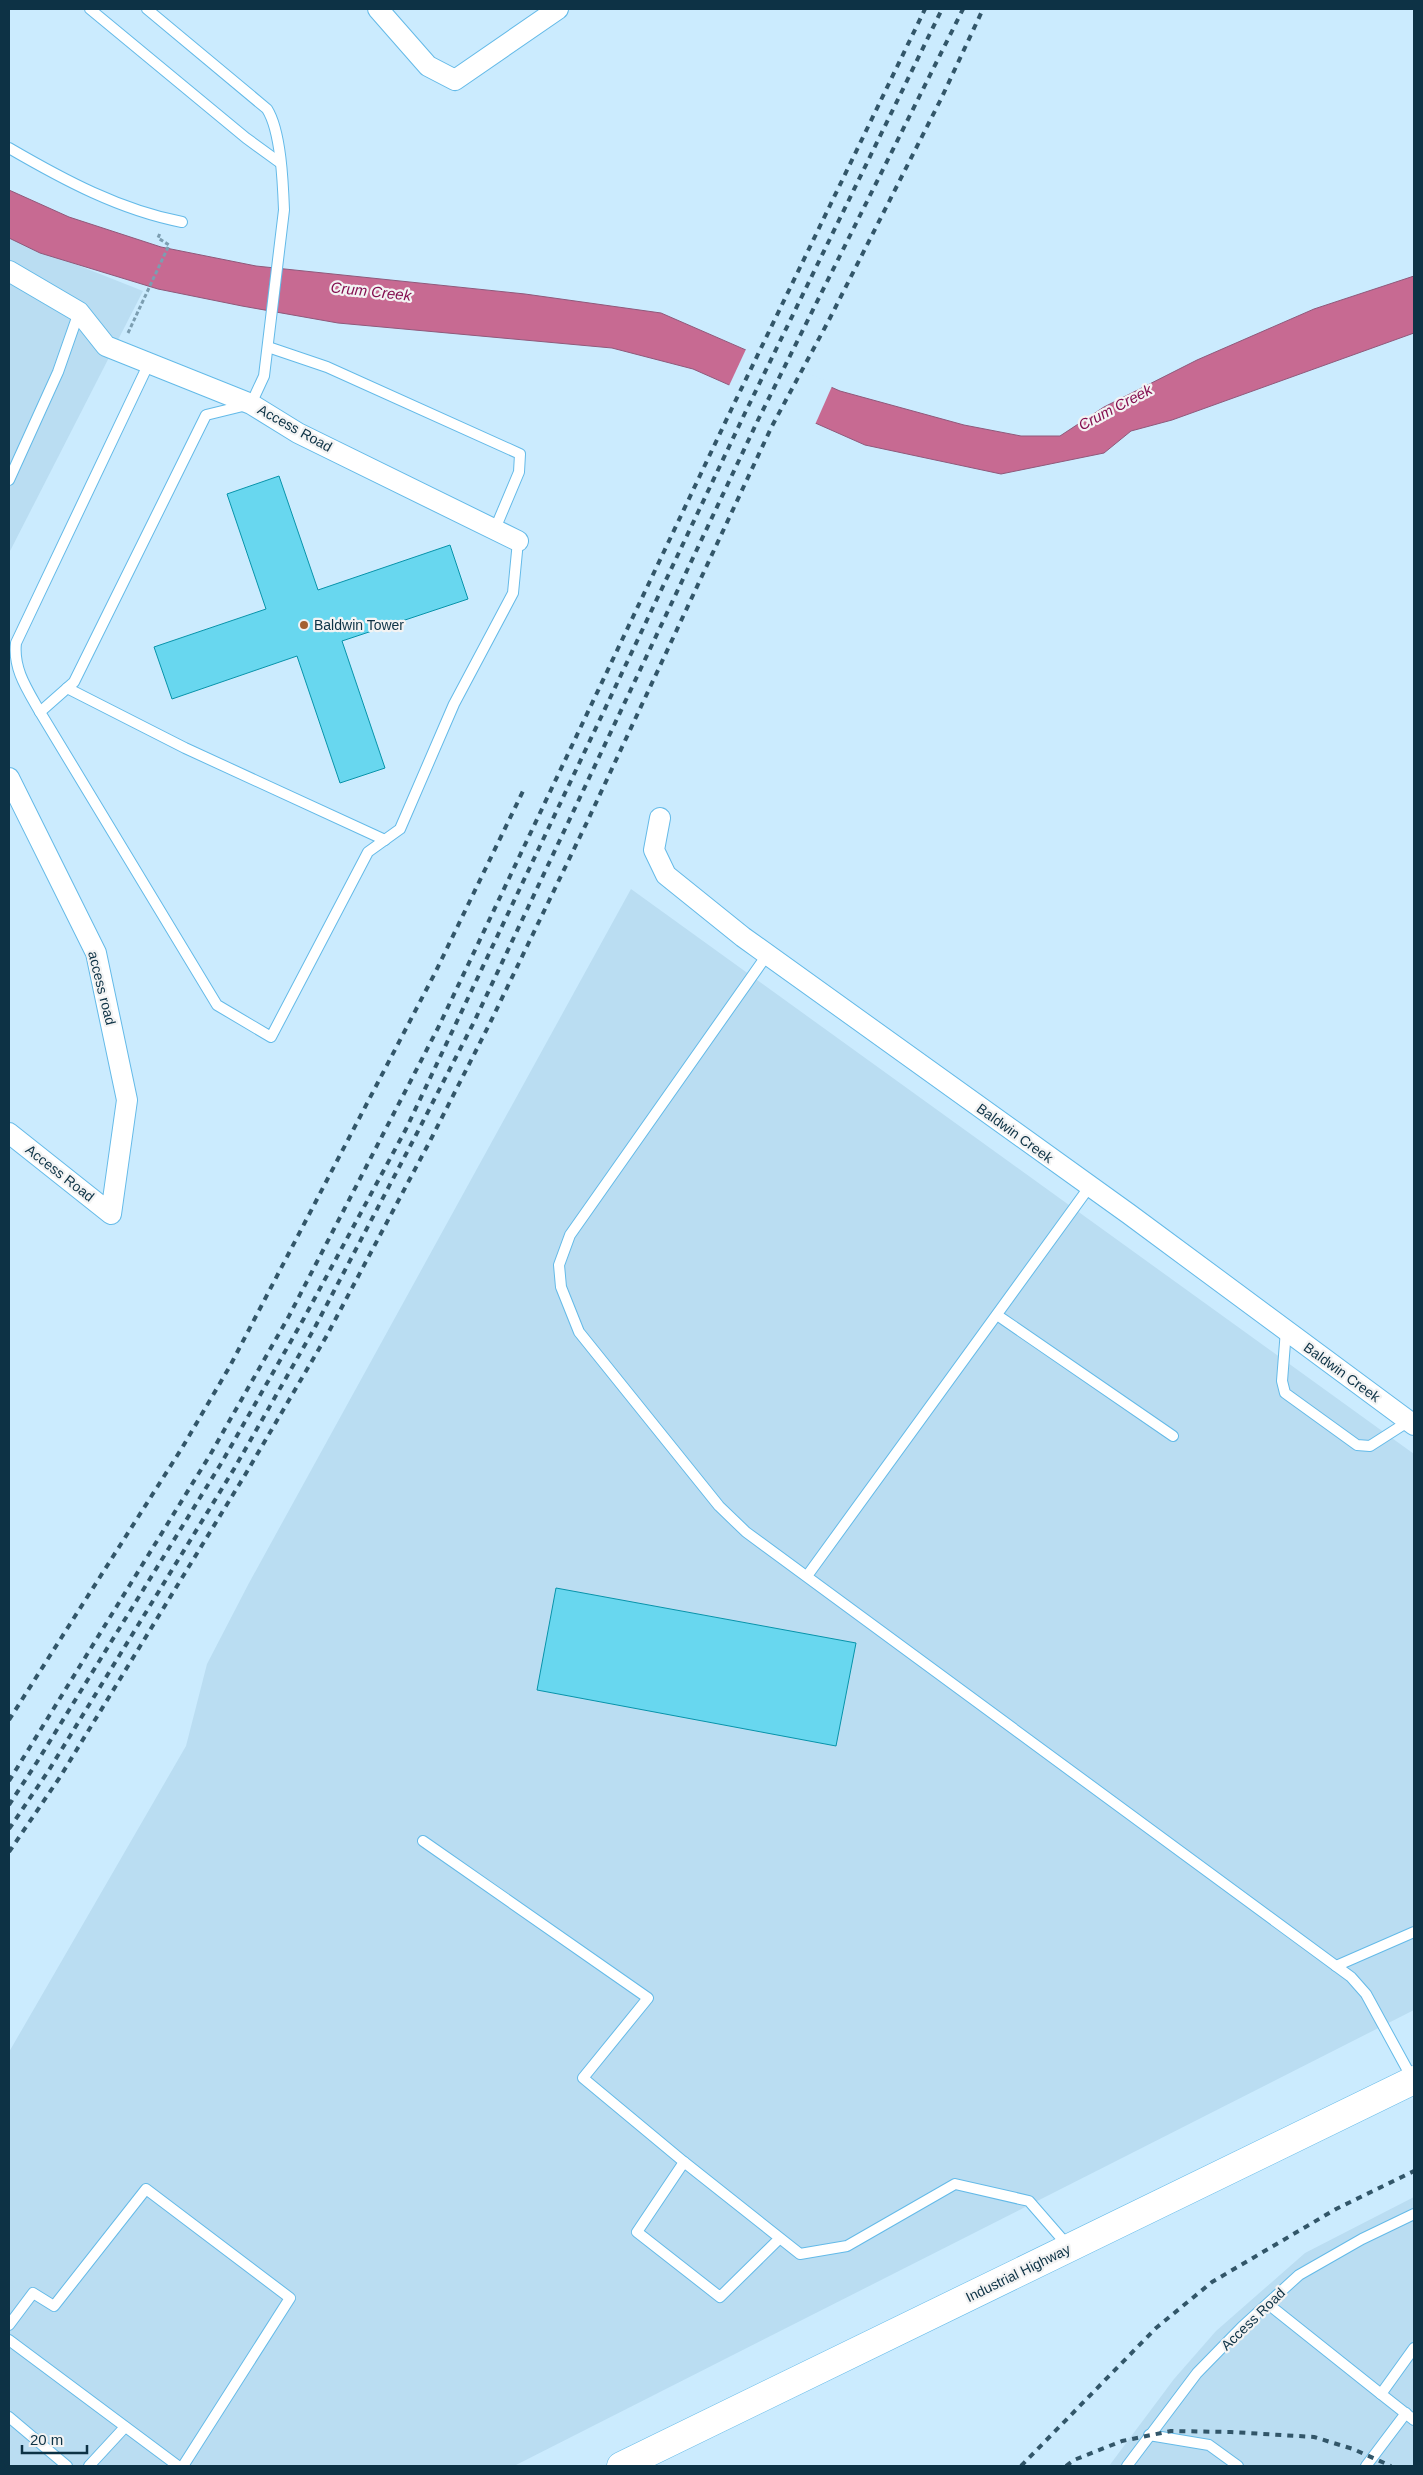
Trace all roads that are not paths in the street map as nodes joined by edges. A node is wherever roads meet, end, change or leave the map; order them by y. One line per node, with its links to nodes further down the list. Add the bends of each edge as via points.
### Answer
1 (90, 9): 6 (lane)
2 (147, 9): 6 (lane, via 267,109 273,119)
3 (378, 9): 4 (street, via 428,66 455,80)
4 (558, 9)
5 (9, 148): 7 (lane, via 63,179 124,206)
6 (279, 162): 10 (lane, via 284,210)
7 (182, 222)
8 (9, 271): 9 (street, Access Road)
9 (79, 312): 11 (street, Access Road, via 106,346); 13 (lane, via 58,372)
10 (268, 347): 12 (lane, via 264,376); 15 (lane, via 327,366 520,454 519,472)
11 (149, 362): 12 (street, Access Road); 18 (lane, via 16,643 14,657 20,676)
12 (251, 404): 15 (street, Access Road, via 298,433); 17 (lane, via 206,415 74,682)
13 (13, 457): 14 (lane)
14 (9, 480)
15 (494, 529): 16 (street, Access Road)
16 (518, 540): 21 (lane, via 513,593 454,704 400,829)
17 (67, 688): 18 (lane); 21 (lane, via 194,752)
18 (40, 712): 21 (lane, via 217,1005 271,1037 368,852)
19 (9, 778): 25 (street, access road, via 96,953 127,1100)
20 (660, 818): 22 (street, Baldwin Creek, via 654,850 666,875)
21 (385, 840)
22 (767, 955): 24 (street, Baldwin Creek); 30 (lane, via 570,1235 560,1265 561,1287 579,1332 719,1506 746,1532)
23 (9, 1133): 25 (street, Access Road)
24 (1090, 1186): 26 (lane); 27 (street, Baldwin Creek)
25 (110, 1214)
26 (997, 1315): 29 (lane); 30 (lane)
27 (1286, 1330): 28 (street, Baldwin Creek); 28 (lane, via 1282,1381 1285,1393 1357,1445 1370,1446)
28 (1411, 1423)
29 (1173, 1436)
30 (807, 1576): 33 (lane)
31 (423, 1841): 35 (lane, via 648,1998 583,2078)
32 (1414, 1932): 33 (lane)
33 (1336, 1966): 34 (lane, via 1366,1994)
34 (1414, 2081): 38 (main road, Industrial Highway)
35 (684, 2162): 37 (lane); 37 (lane, via 637,2232 720,2297)
36 (1414, 2214): 39 (lane, Access Road, via 1362,2239 1299,2276)
37 (780, 2238): 38 (lane, via 800,2254 847,2246 956,2184 1029,2201)
38 (1070, 2248): 52 (main road, Industrial Highway)
39 (1268, 2304): 43 (lane); 47 (lane, Access Road, via 1197,2373)
40 (9, 2324): 51 (lane, via 33,2293 54,2306 146,2189 290,2298)
41 (9, 2340): 46 (lane)
42 (1414, 2348): 43 (lane)
43 (1381, 2394): 45 (lane)
44 (9, 2417): 48 (lane)
45 (1410, 2417): 55 (lane)
46 (125, 2427): 49 (lane); 50 (lane)
47 (1149, 2435): 53 (lane, Access Road); 54 (lane, via 1209,2445)
48 (67, 2466)
49 (89, 2466)
50 (178, 2466)
51 (183, 2466)
52 (621, 2466)
53 (1127, 2466)
54 (1238, 2466)
55 (1366, 2466)

